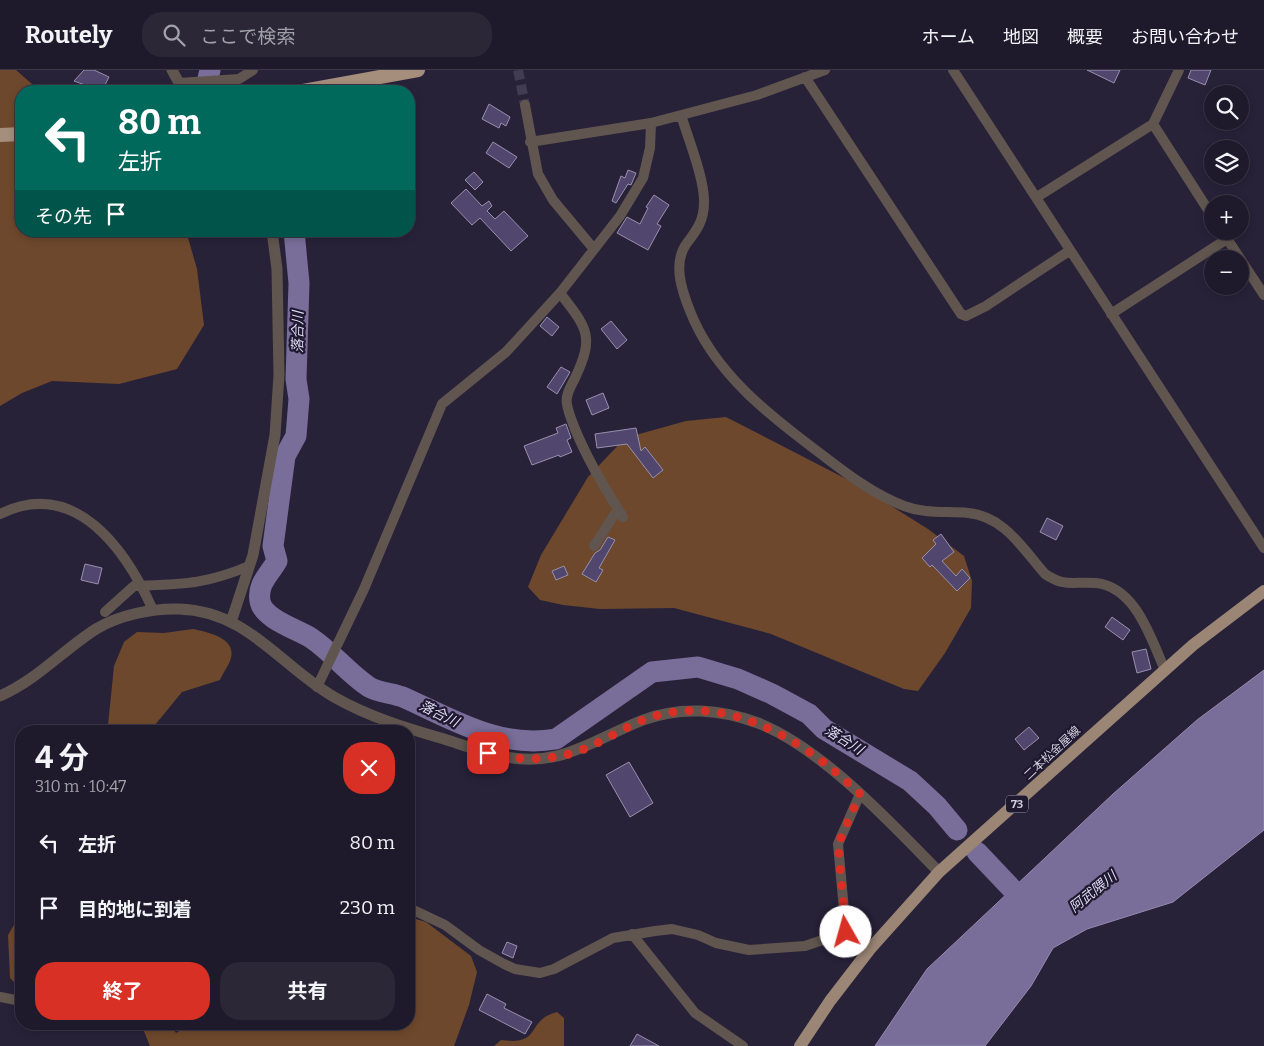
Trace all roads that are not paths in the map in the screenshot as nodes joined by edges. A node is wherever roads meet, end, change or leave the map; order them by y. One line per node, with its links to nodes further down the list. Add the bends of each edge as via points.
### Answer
1 (172, 70): 8 (street)
2 (252, 70): 9 (street, via 239,79)
3 (418, 70): 10 (highway)
4 (825, 70): 7 (street)
5 (953, 70): 18 (street)
6 (1179, 70): 14 (street)
7 (805, 77): 12 (street, via 757,95); 24 (street, via 961,314 966,316 986,306)
8 (178, 85)
9 (190, 85)
10 (335, 85)
11 (526, 105): 17 (street)
12 (681, 116): 13 (street); 37 (street, via 705,200 703,216 678,264 680,278 697,328 718,360 777,421 877,494 906,507 987,517 1004,527 1051,578 1060,583 1112,587 1129,601 1140,616)
13 (651, 124): 17 (street); 23 (street, via 650,148 643,178 620,216)
14 (1152, 124): 18 (street); 19 (street)
15 (15, 134): 16 (highway)
16 (0, 135)
17 (530, 142): 23 (street, via 538,174 553,200)
18 (1038, 197): 24 (street)
19 (1204, 204)
20 (273, 237): 31 (street, via 277,269 279,374 276,426)
21 (1218, 240): 27 (street)
22 (1228, 240): 26 (street)
23 (593, 248): 25 (street)
24 (1069, 251): 27 (street)
25 (560, 293): 29 (street, via 580,319 586,338 585,358 567,394 566,404 586,454 621,513); 38 (street, via 506,352 442,404 364,589)
26 (1264, 295)
27 (1111, 314): 30 (street)
28 (0, 514): 32 (street, via 19,507 45,504 76,512 102,532)
29 (594, 546)
30 (1264, 548)
31 (249, 566): 32 (street, via 193,584); 36 (street)
32 (142, 586): 34 (street); 35 (street, via 129,589)
33 (1264, 591): 37 (main road, 二本松金屋線 / 73)
34 (153, 610): 36 (street, via 192,610); 39 (street, via 98,628 33,678)
35 (105, 612)
36 (231, 622): 38 (street, via 256,636)
37 (1165, 670): 43 (main road, 二本松金屋線 / 73)
38 (317, 687): 40 (street, via 352,708)
39 (0, 696)
40 (399, 725)
41 (415, 730): 42 (street, via 488,753 519,759 543,759 588,748 628,727 662,715 700,710 721,712 777,732)
42 (860, 794): 43 (street); 45 (street, via 838,844)
43 (939, 872): 47 (main road, 二本松金屋線 / 73)
44 (415, 911): 46 (street, via 438,921 504,964 527,972 540,973 554,968 613,938)
45 (846, 932): 46 (street, via 805,946 749,950 672,929); 47 (street, via 856,935)
46 (632, 934): 50 (street, via 695,1013)
47 (870, 949): 51 (main road, 二本松金屋線 / 73)
48 (0, 997): 49 (street)
49 (15, 1000)
50 (743, 1046)
51 (800, 1046)

